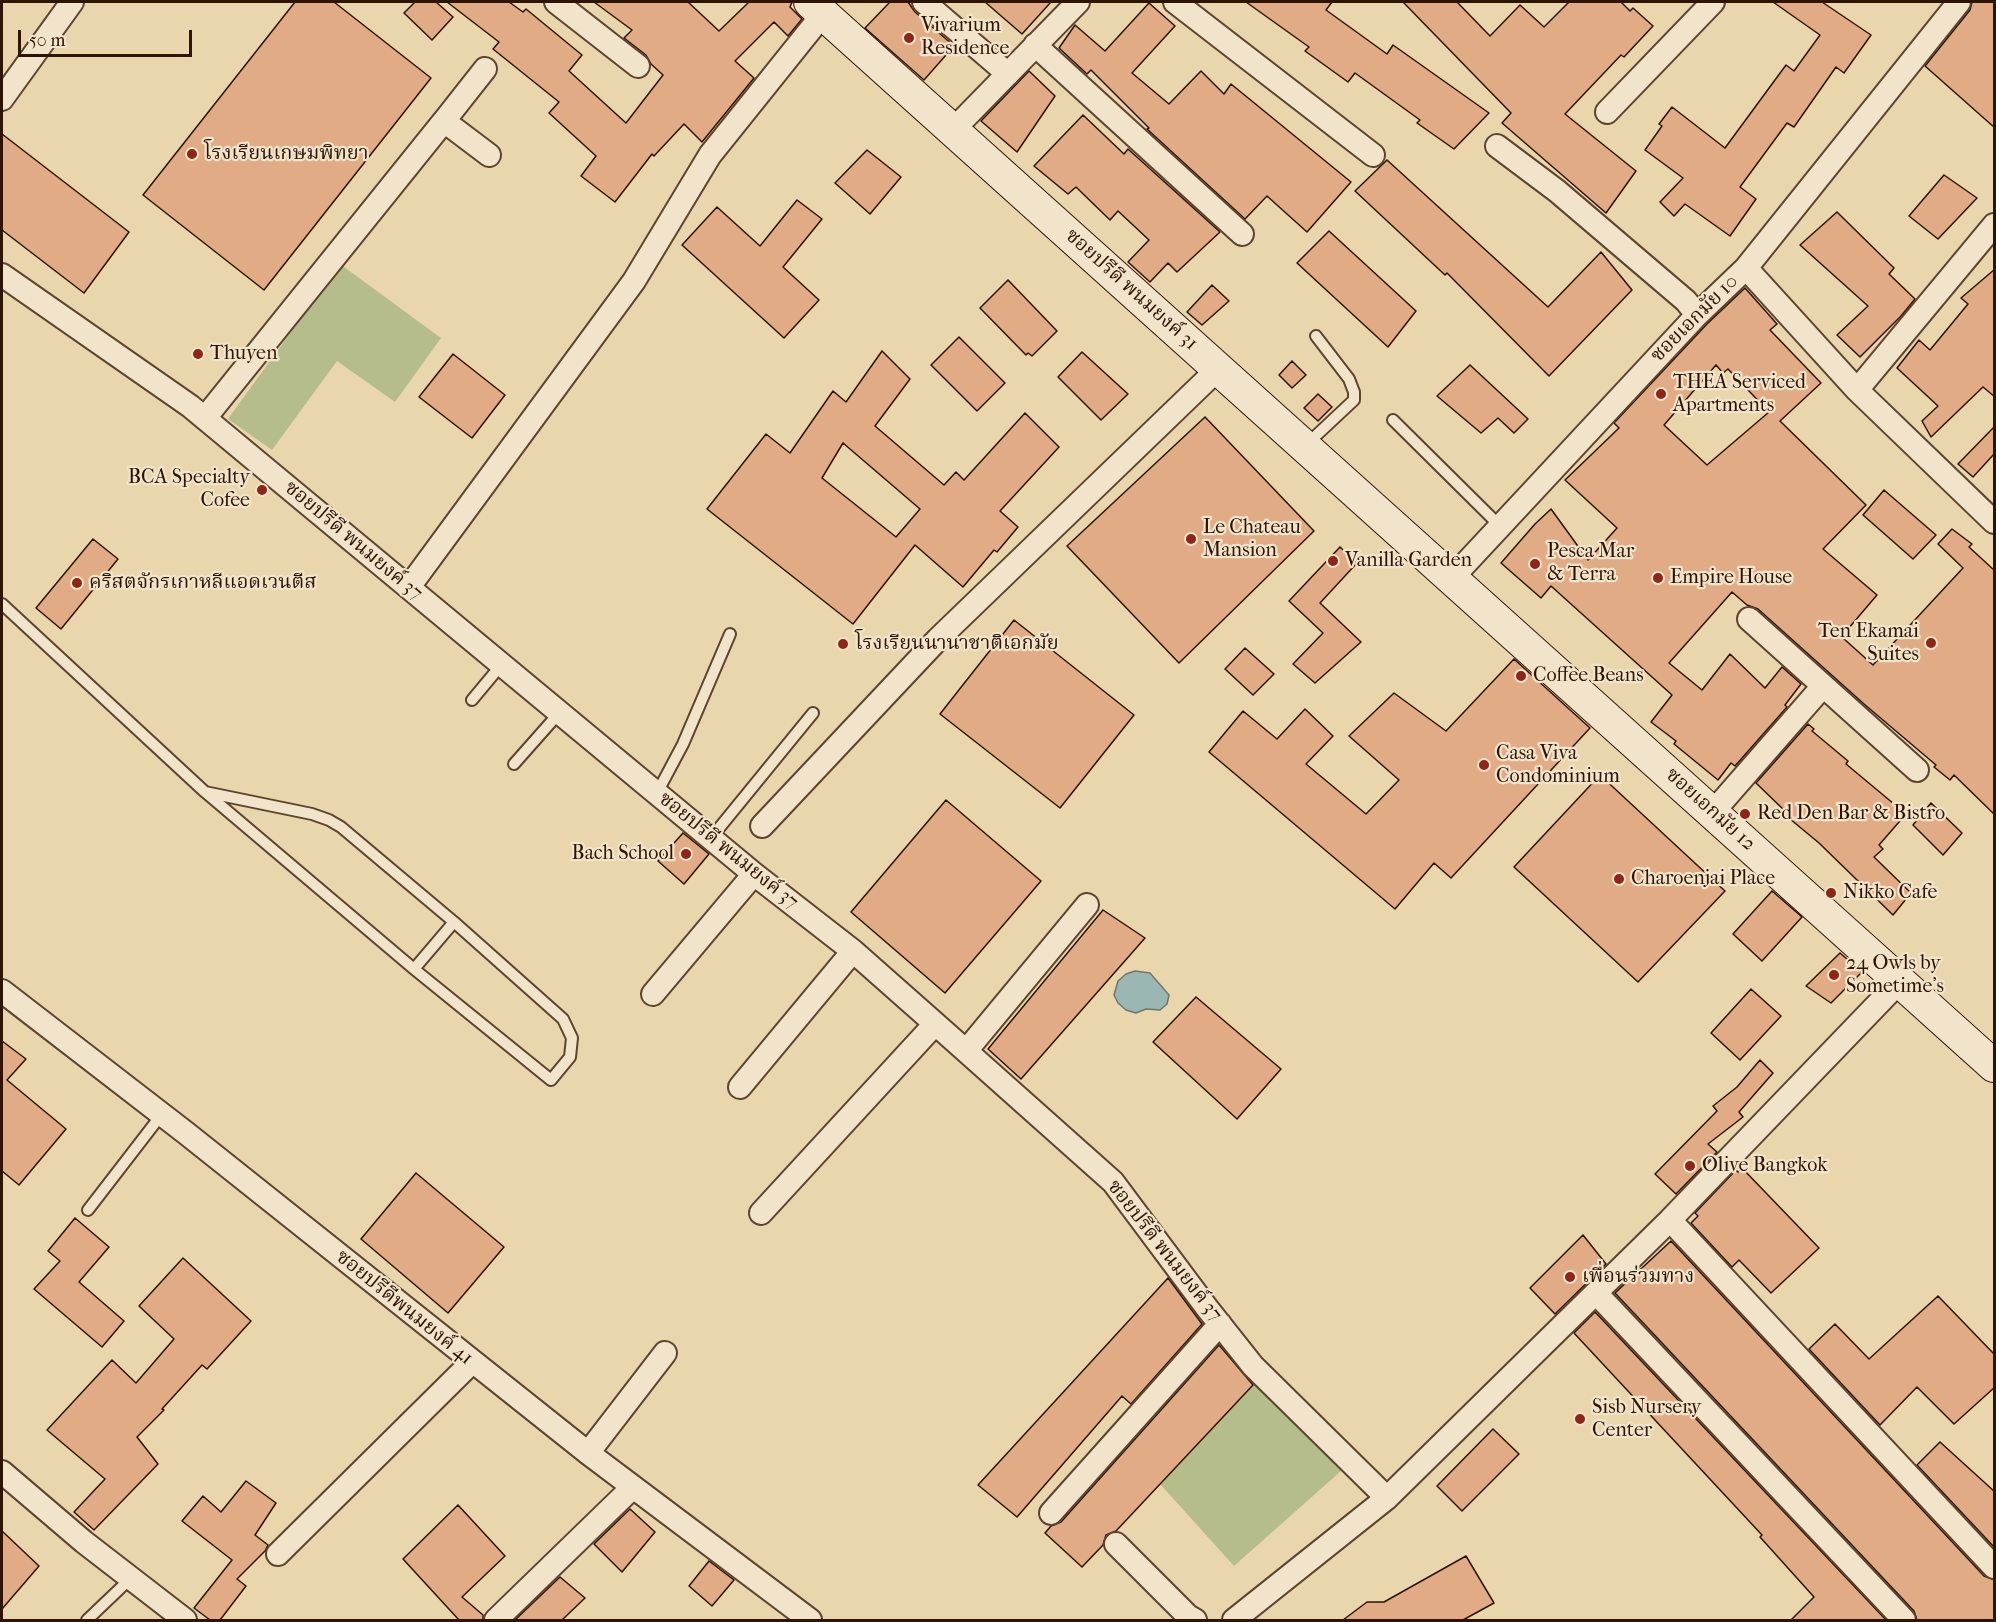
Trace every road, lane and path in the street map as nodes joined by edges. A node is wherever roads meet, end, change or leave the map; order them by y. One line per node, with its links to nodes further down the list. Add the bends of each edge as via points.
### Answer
1 (72, 2): 13 (street)
2 (556, 2): 10 (street)
3 (924, 2): 12 (street)
4 (1078, 2): 9 (street)
5 (1175, 2): 19 (street)
6 (1713, 2): 14 (street)
7 (1959, 2): 22 (street)
8 (817, 8): 16 (street, ซอยปรีดี พนมยงค์ 31); 34 (street, via 710,155 634,281)
9 (1035, 45): 12 (street); 21 (street)
10 (638, 66)
11 (485, 69): 15 (street)
12 (1008, 74): 16 (street)
13 (2, 99)
14 (1606, 112)
15 (444, 121): 18 (street); 28 (street)
16 (953, 130): 26 (street, ซอยปรีดี พนมยงค์ 31)
17 (1497, 146): 24 (street, via 1557,191 1686,301)
18 (489, 155)
19 (1373, 155)
20 (1995, 225): 27 (street)
21 (1242, 234)
22 (1746, 268): 24 (street, ซอยเอกมัย 10); 27 (street, ซอยเอกมัย 10)
23 (2, 274): 28 (street, ซอยปรีดี พนมยงค์ 37)
24 (1696, 315): 32 (street, ซอยเอกมัย 10)
25 (1316, 336): 30 (lane, via 1349,379 1354,400)
26 (1219, 368): 30 (street, ซอยปรีดี พนมยงค์ 31); 48 (street, via 938,639)
27 (1857, 390): 31 (street, ซอยเอกมัย 10)
28 (205, 418): 34 (street, ซอยปรีดี พนมยงค์ 37)
29 (1393, 420): 32 (lane)
30 (1304, 446): 33 (street, ซอยปรีดี พนมยงค์ 31)
31 (1995, 522)
32 (1500, 526): 33 (street, ซอยเอกมัย 10)
33 (1452, 578): 47 (street, ซอยเอกมัย 12)
34 (410, 587): 38 (street, ซอยปรีดี พนมยงค์ 37)
35 (2, 604): 45 (lane)
36 (1749, 619): 39 (street)
37 (730, 634): 46 (lane, via 683,744)
38 (502, 664): 40 (lane); 41 (street, ซอยปรีดี พนมยงค์ 37)
39 (1823, 686): 44 (street); 47 (street)
40 (472, 700)
41 (560, 712): 43 (lane); 46 (street, ซอยปรีดี พนมยงค์ 37)
42 (813, 713): 49 (lane)
43 (514, 764)
44 (1917, 770)
45 (205, 792): 52 (lane, via 330,820); 54 (lane)
46 (657, 793): 49 (street, ซอยปรีดี พนมยงค์ 37)
47 (1713, 812): 55 (street, ซอยเอกมัย 12)
48 (762, 826)
49 (711, 838): 50 (street, ซอยปรีดี พนมยงค์ 37)
50 (754, 874): 53 (street, ซอยปรีดี พนมยงค์ 37); 57 (street)
51 (1087, 905): 59 (street)
52 (454, 922): 54 (lane); 54 (lane, via 563,1019 572,1038 570,1057 551,1080)
53 (853, 951): 58 (street, ซอยปรีดี พนมยงค์ 37); 61 (street)
54 (414, 969)
55 (1900, 981): 60 (street, ซอยเอกมัย 12); 65 (street)
56 (2, 991): 62 (street, ซอยปรีดีพนมยงค์ 41)
57 (653, 994)
58 (935, 1024): 59 (street, ซอยปรีดี พนมยงค์ 37); 64 (street)
59 (966, 1052): 67 (street, ซอยปรีดี พนมยงค์ 37, via 1113,1182)
60 (1995, 1066)
61 (740, 1087)
62 (162, 1114): 63 (lane); 69 (street, ซอยปรีดีพนมยงค์ 41)
63 (88, 1210)
64 (761, 1213)
65 (1670, 1220): 66 (street); 77 (street)
66 (1596, 1293): 73 (street); 85 (street)
67 (1220, 1324): 73 (street, ซอยปรีดี พนมยงค์ 37, via 1267,1382); 74 (street)
68 (666, 1353): 70 (street)
69 (472, 1362): 70 (street, ซอยปรีดีพนมยงค์ 41); 76 (street)
70 (588, 1453): 72 (street, ซอยปรีดีพนมยงค์ 41)
71 (2, 1472): 78 (street)
72 (633, 1487): 81 (street); 82 (street, ซอยปรีดีพนมยงค์ 41)
73 (1387, 1498): 84 (street)
74 (1051, 1513)
75 (1116, 1544): 83 (street)
76 (278, 1554)
77 (1995, 1567)
78 (130, 1579): 79 (lane); 80 (street)
79 (87, 1620)
80 (185, 1620)
81 (496, 1620)
82 (810, 1620)
83 (1195, 1620)
84 (1234, 1620)
85 (1904, 1620)

